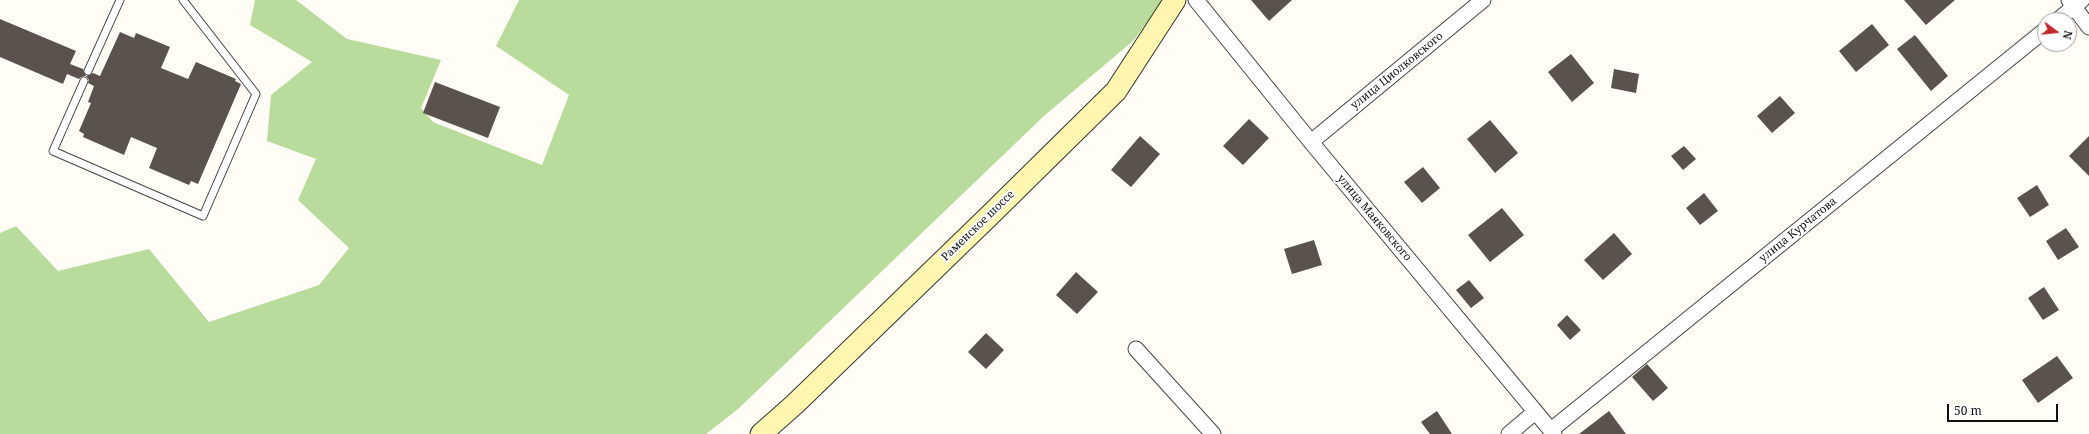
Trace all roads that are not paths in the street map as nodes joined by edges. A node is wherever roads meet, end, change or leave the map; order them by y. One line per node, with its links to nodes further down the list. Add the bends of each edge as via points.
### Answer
1 (120, 0): 10 (lane)
2 (182, 0): 11 (lane, via 256,94 203,216 53,151)
3 (1175, 0): 15 (main road, Раменское шоссе, via 1116,91)
4 (1196, 0): 12 (street, улица Маяковского)
5 (1483, 0): 12 (street, улица Циолковского)
6 (2075, 2): 7 (street); 8 (street)
7 (2066, 12)
8 (2089, 27)
9 (2037, 37): 16 (street, улица Курчатова)
10 (88, 71)
11 (84, 81)
12 (1311, 142): 14 (street, улица Маяковского)
13 (1136, 349): 17 (street)
14 (1535, 412): 16 (street, улица Маяковского); 18 (street)
15 (767, 432)
16 (1552, 432)
17 (1213, 434)
18 (1509, 434)

